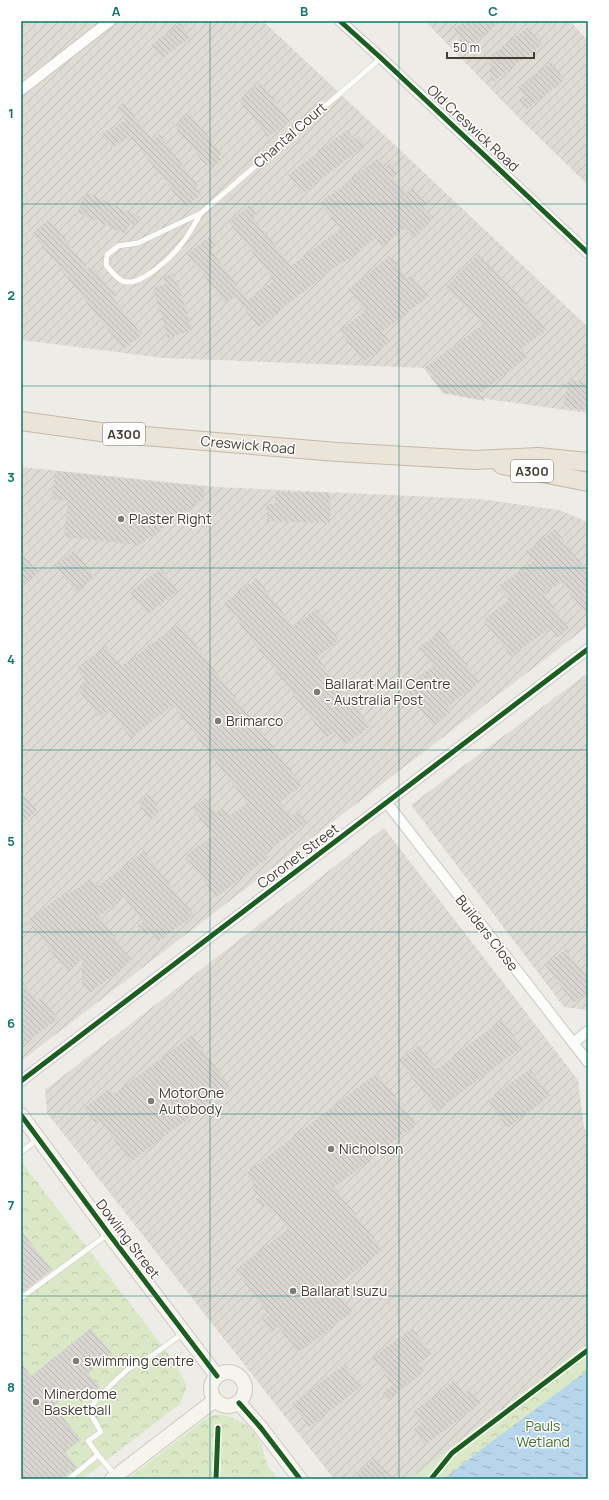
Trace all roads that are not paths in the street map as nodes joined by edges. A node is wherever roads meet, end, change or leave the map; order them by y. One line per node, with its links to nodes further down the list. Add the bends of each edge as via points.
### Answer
1 (110, 21): 4 (street)
2 (340, 21): 3 (street, Old Creswick Road)
3 (381, 58): 5 (lane, Chantal Court); 6 (street, Old Creswick Road)
4 (21, 90)
5 (201, 213): 5 (lane, Chantal Court, via 183,243 156,269 141,278 129,282 116,278 106,265 107,255 118,246 138,243)
6 (588, 253)
7 (21, 421): 8 (highway, Creswick Road / A300, via 124,434 337,452)
8 (475, 460): 9 (highway, Creswick Road / A300, via 538,457); 10 (highway, Creswick Road / A300)
9 (588, 462)
10 (588, 482)
11 (588, 649): 12 (street, Coronet Street)
12 (387, 803): 14 (street, Builders Close); 16 (street, Coronet Street)
13 (588, 1031): 14 (street)
14 (573, 1042): 15 (street, Builders Close)
15 (588, 1062)
16 (21, 1081)
17 (21, 1115): 18 (street, Dowling Street)
18 (39, 1138): 19 (lane); 20 (street, Dowling Street)
19 (21, 1152)
20 (109, 1234): 21 (lane); 22 (street, Dowling Street)
21 (21, 1298)
22 (184, 1332): 23 (street, Dowling Street); 26 (lane, via 153,1355 128,1369 96,1399 91,1409 101,1432 88,1441)
23 (218, 1376): 24 (street, via 211,1385); 25 (street, via 224,1372 242,1379 245,1390 244,1397)
24 (214, 1400): 25 (street, via 228,1407); 27 (street)
25 (239, 1403): 29 (street)
26 (98, 1455): 27 (lane); 28 (lane)
27 (114, 1478)
28 (69, 1479)
29 (300, 1479)

